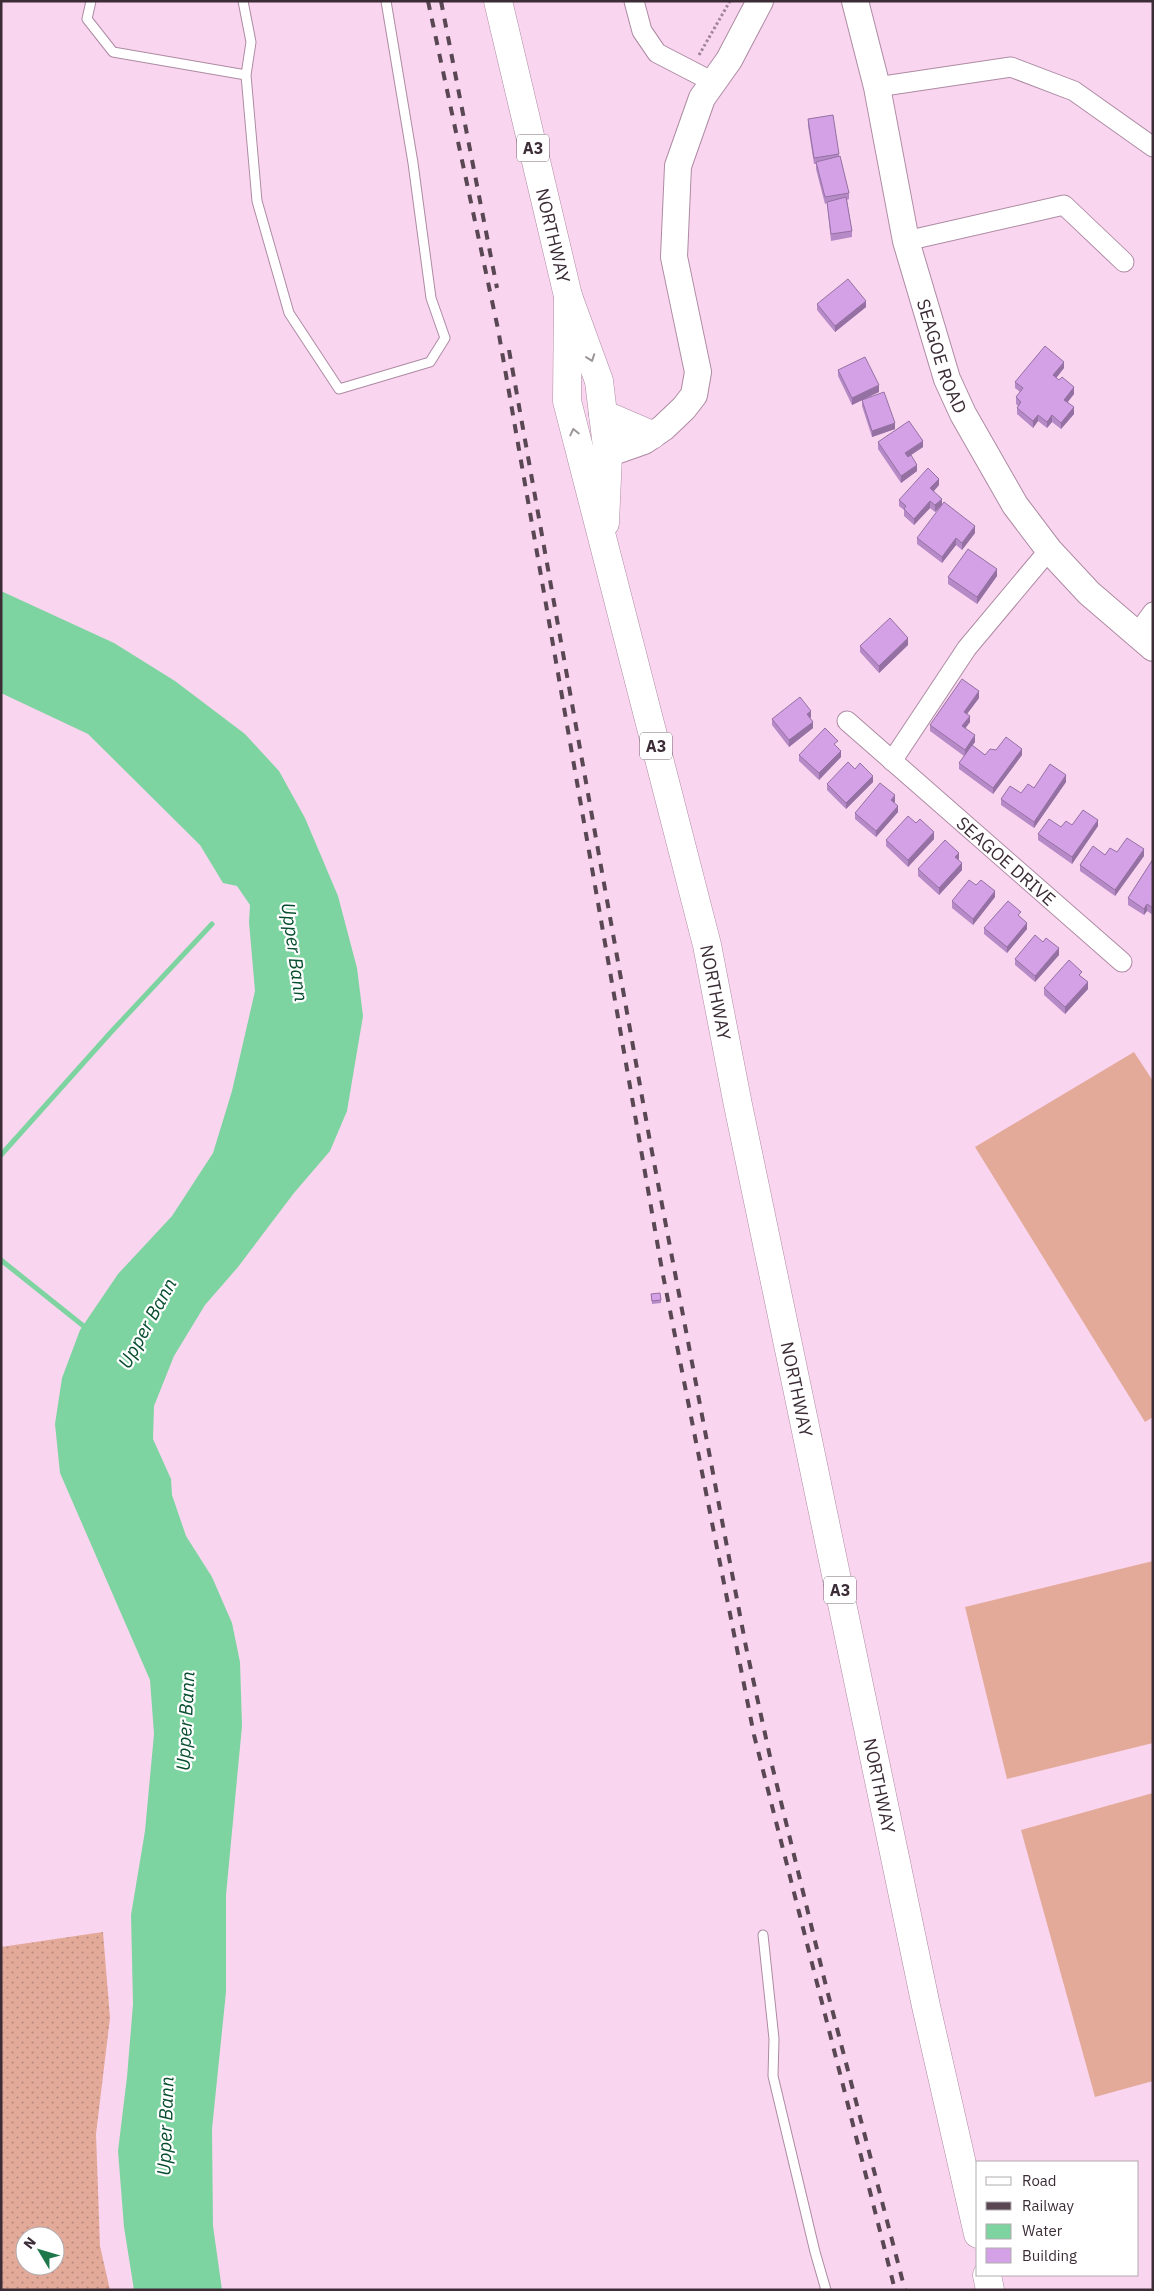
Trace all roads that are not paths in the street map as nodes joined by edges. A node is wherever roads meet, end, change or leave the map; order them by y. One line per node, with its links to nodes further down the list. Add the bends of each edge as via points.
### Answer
1 (91, 1): 10 (lane, via 88,19 113,52)
2 (243, 1): 10 (lane, via 251,42)
3 (386, 1): 10 (lane, via 431,298 445,338 430,362 339,389 289,313 257,201)
4 (498, 1): 16 (highway, NORTHWAY / A3)
5 (634, 1): 11 (street, via 642,31 657,53)
6 (760, 1): 11 (main road, via 729,60)
7 (841, 1): 9 (main road)
8 (855, 1): 9 (main road, SEAGOE ROAD)
9 (862, 26): 12 (main road, SEAGOE ROAD)
10 (246, 75)
11 (702, 76): 18 (main road, via 702,98 678,166 674,256 698,372 694,395 684,408)
12 (877, 87): 13 (street, via 1011,67 1074,91); 14 (main road, SEAGOE ROAD)
13 (1153, 147)
14 (906, 241): 15 (street, via 1064,205); 21 (main road, SEAGOE ROAD, via 947,379 963,414 1015,505)
15 (1124, 262)
16 (568, 296): 17 (highway, NORTHWAY / A3, one-way to 17, via 599,381); 19 (highway, NORTHWAY / A3, one-way to 16, via 567,401)
17 (603, 414): 18 (highway); 19 (highway, NORTHWAY / A3)
18 (652, 435): 19 (main road)
19 (594, 459): 20 (highway, NORTHWAY / A3); 20 (highway, NORTHWAY / A3, via 591,478 596,520)
20 (604, 548): 28 (highway, NORTHWAY / A3, via 707,945 924,1996)
21 (1049, 550): 23 (main road, SEAGOE ROAD, via 1089,593); 25 (street, via 967,648)
22 (1153, 612): 23 (street)
23 (1144, 642)
24 (847, 721): 25 (street, SEAGOE DRIVE)
25 (892, 761): 26 (street, SEAGOE DRIVE)
26 (1122, 962)
27 (763, 1935): 30 (lane, via 774,2039 773,2076)
28 (976, 2225)
29 (987, 2276): 31 (highway)
30 (826, 2290)
31 (990, 2290)

